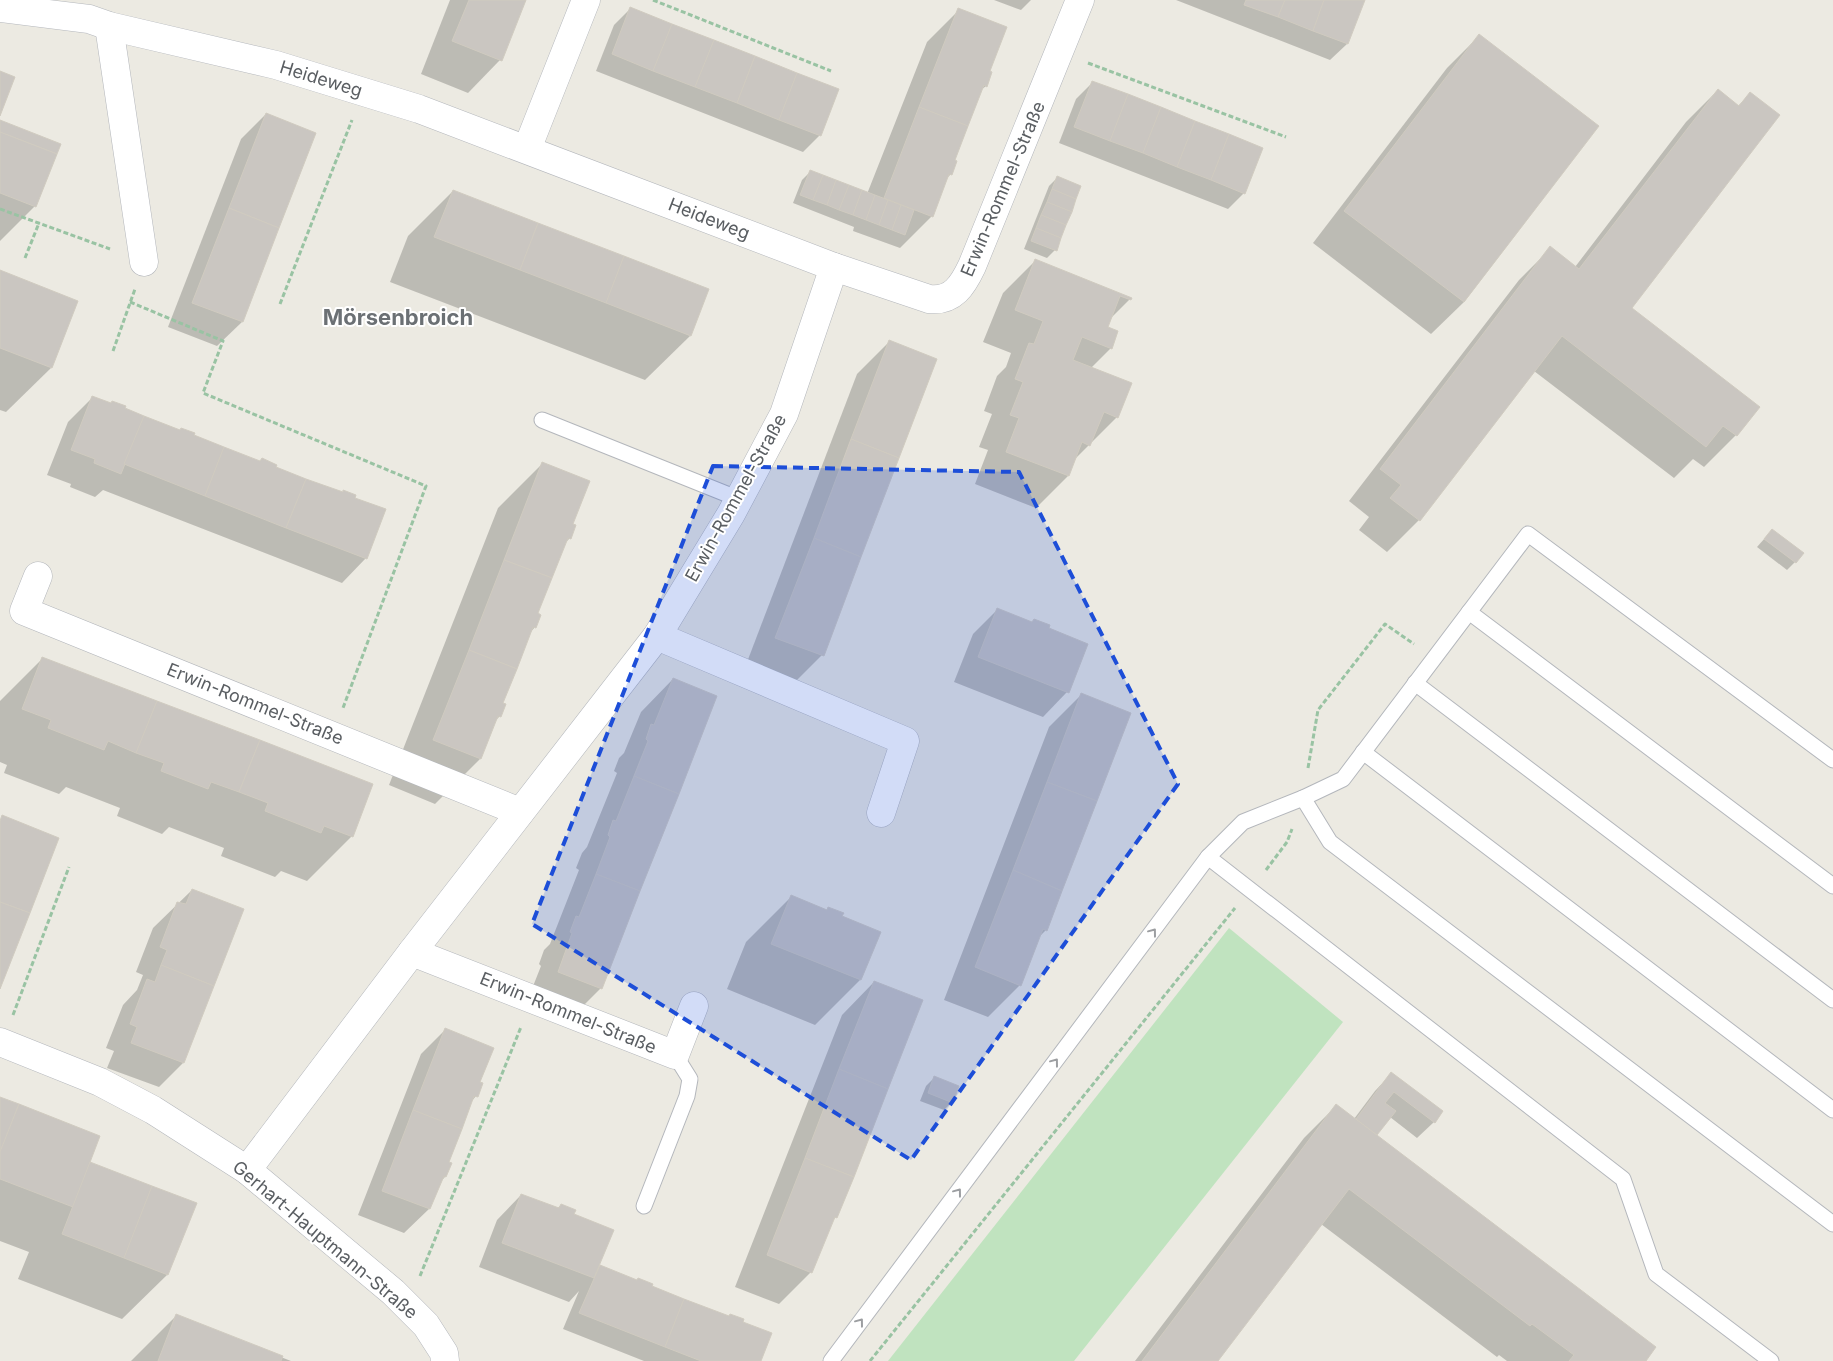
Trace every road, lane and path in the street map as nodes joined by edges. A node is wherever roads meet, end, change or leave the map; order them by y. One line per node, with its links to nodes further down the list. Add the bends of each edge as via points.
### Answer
1 (586, 0): 10 (street)
2 (653, 0): 7 (path)
3 (1080, 0): 6 (street, Erwin-Rommel-Straße)
4 (0, 8): 5 (street, Heideweg)
5 (98, 15): 8 (street, Heideweg); 14 (street)
6 (1059, 52): 9 (path); 15 (street, Erwin-Rommel-Straße, via 972,266 960,288 948,297 929,299)
7 (831, 70)
8 (363, 92): 10 (street, Heideweg); 17 (path)
9 (1286, 137)
10 (527, 149): 15 (street, Heideweg)
11 (0, 209): 12 (path)
12 (39, 223): 13 (path); 14 (path)
13 (25, 258)
14 (144, 262): 16 (path)
15 (834, 267): 20 (street, Erwin-Rommel-Straße, via 784,414)
16 (130, 302): 18 (path); 26 (path, via 223,341 203,393 426,486)
17 (280, 304)
18 (113, 351)
19 (542, 420): 20 (lane)
20 (739, 500): 23 (street, Erwin-Rommel-Straße)
21 (38, 576): 26 (street, Erwin-Rommel-Straße, via 24,611)
22 (1469, 612): 24 (lane); 28 (lane, via 1528,534); 34 (lane)
23 (657, 636): 30 (street, Erwin-Rommel-Straße); 31 (street, via 905,741)
24 (1433, 659): 25 (lane); 29 (path, via 1385,624 1318,710)
25 (1415, 683): 27 (lane); 38 (lane)
26 (333, 736): 30 (street, Erwin-Rommel-Straße)
27 (1363, 752): 29 (lane, via 1343,778); 42 (lane)
28 (1833, 760)
29 (1303, 798): 32 (lane, via 1243,822); 35 (path, via 1287,842); 45 (lane, via 1330,842)
30 (520, 812): 36 (street, Erwin-Rommel-Straße)
31 (881, 813)
32 (1208, 857): 35 (lane); 48 (lane, one-way to 32)
33 (69, 867): 40 (path)
34 (1833, 886)
35 (1251, 889): 49 (path); 50 (lane, via 1623,1179 1656,1274)
36 (412, 952): 37 (street, Erwin-Rommel-Straße); 43 (street, Erwin-Rommel-Straße)
37 (532, 999): 41 (street, Erwin-Rommel-Straße); 46 (path)
38 (1833, 1000)
39 (694, 1006): 41 (street, Erwin-Rommel-Straße)
40 (1, 1043): 43 (street, Gerhart-Hauptmann-Straße, via 100,1082 153,1110)
41 (675, 1056): 44 (lane, via 690,1078 687,1096)
42 (1833, 1110)
43 (247, 1170): 46 (street, Gerhart-Hauptmann-Straße)
44 (644, 1206)
45 (1833, 1224)
46 (408, 1307): 47 (street, Gerhart-Hauptmann-Straße, via 435,1338)
47 (445, 1361)
48 (831, 1361)
49 (870, 1361)
50 (1771, 1361)

